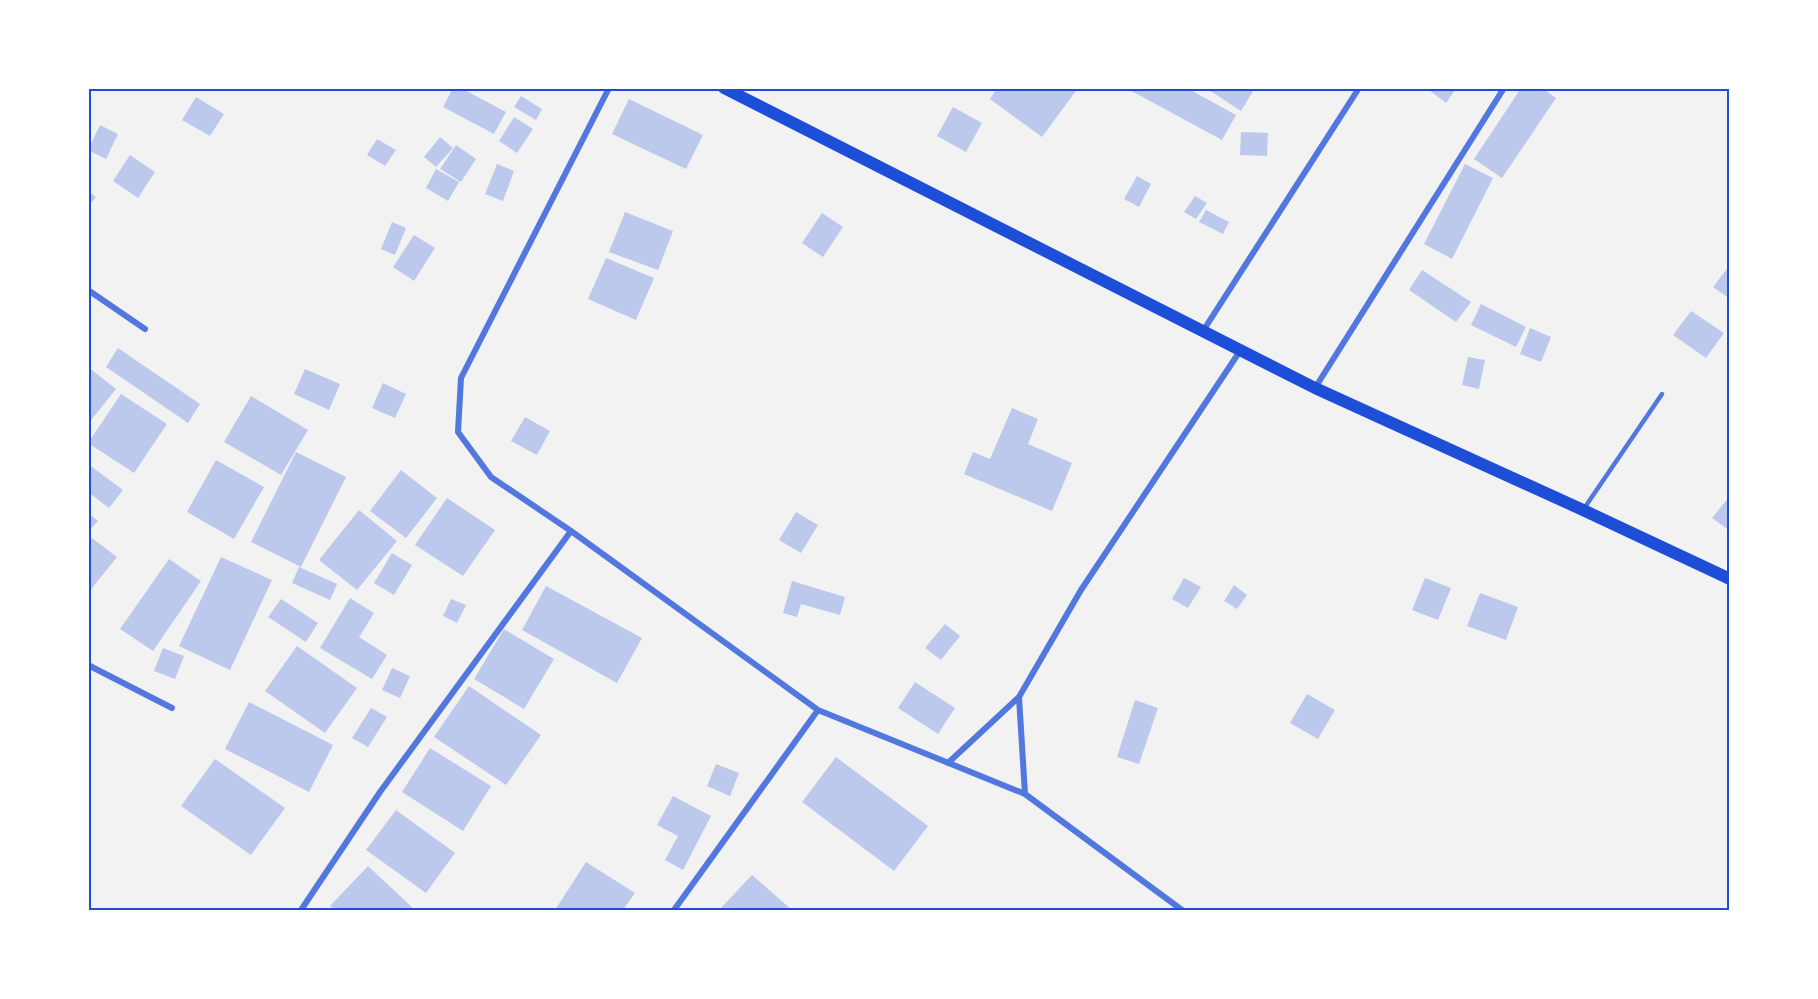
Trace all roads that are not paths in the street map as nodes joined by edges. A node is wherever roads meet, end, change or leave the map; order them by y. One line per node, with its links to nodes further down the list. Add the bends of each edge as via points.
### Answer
1 (609, 88): 12 (street, via 461,378 458,432 491,477)
2 (724, 88): 7 (main road)
3 (1359, 88): 7 (street)
4 (1504, 88): 9 (street)
5 (88, 290): 6 (street)
6 (145, 329)
7 (1203, 332): 8 (main road)
8 (1240, 351): 9 (main road); 15 (street, via 1081,590)
9 (1315, 388): 11 (main road)
10 (1662, 394): 11 (lane)
11 (1583, 510): 13 (main road)
12 (571, 531): 17 (street); 20 (street, via 381,792)
13 (1730, 579)
14 (88, 665): 16 (street)
15 (1018, 697): 18 (street); 19 (street)
16 (172, 708)
17 (818, 710): 18 (street); 21 (street)
18 (948, 763): 19 (street)
19 (1025, 794): 22 (street)
20 (301, 910)
21 (674, 910)
22 (1182, 910)

